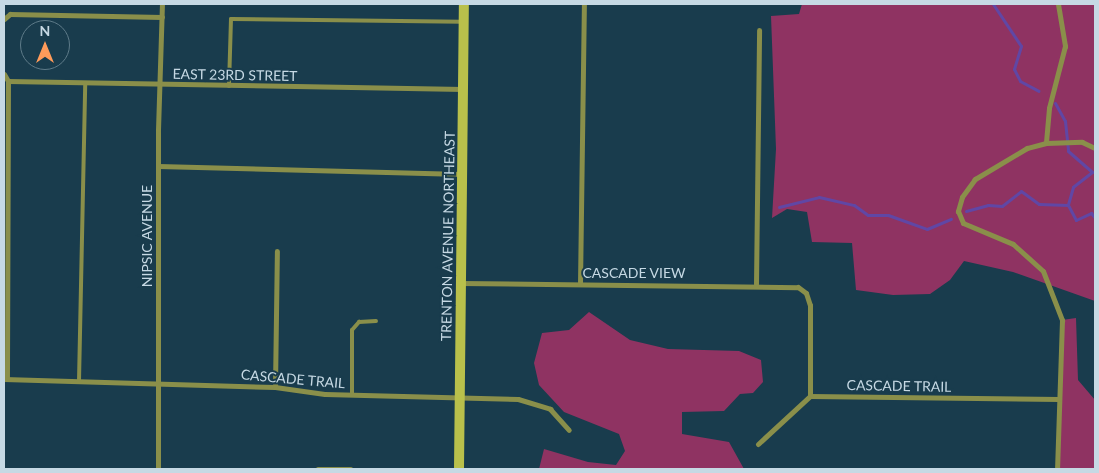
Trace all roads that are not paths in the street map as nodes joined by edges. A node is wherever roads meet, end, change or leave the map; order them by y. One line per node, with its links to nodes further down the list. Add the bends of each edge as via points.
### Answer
1 (162, 4): 5 (street, NIPSIC AVENUE)
2 (464, 4): 7 (main road, TRENTON AVENUE NORTHEAST)
3 (584, 4): 22 (street)
4 (1058, 4): 15 (street, via 1066,46 1049,108)
5 (162, 17): 6 (street, via 10,14); 12 (street, NIPSIC AVENUE)
6 (4, 19)
7 (464, 22): 13 (lane, via 231,19); 14 (main road, TRENTON AVENUE NORTHEAST)
8 (759, 30): 23 (street)
9 (4, 74): 10 (street)
10 (8, 81): 11 (street, EAST 23RD STREET); 20 (street)
11 (85, 83): 12 (street, EAST 23RD STREET); 26 (lane)
12 (161, 85): 13 (street, EAST 23RD STREET); 17 (street, NIPSIC AVENUE)
13 (229, 86): 14 (street, EAST 23RD STREET)
14 (463, 89): 18 (main road, TRENTON AVENUE NORTHEAST)
15 (1046, 143): 16 (street, via 1054,140 1082,142); 32 (street, via 1027,148 975,180 962,197 958,211 963,223 1013,244 1042,271 1062,320)
16 (1095, 148)
17 (158, 166): 18 (street); 27 (street, NIPSIC AVENUE)
18 (462, 174): 21 (main road, TRENTON AVENUE NORTHEAST)
19 (277, 252): 28 (street)
20 (6, 276): 25 (street)
21 (460, 283): 22 (street, CASCADE VIEW); 31 (main road, TRENTON AVENUE NORTHEAST)
22 (580, 284): 23 (street, CASCADE VIEW)
23 (756, 284): 30 (street, CASCADE VIEW, via 798,287 806,293 810,304)
24 (376, 321): 29 (lane, via 359,322 352,330)
25 (6, 379): 26 (street, CASCADE TRAIL)
26 (79, 381): 27 (street, CASCADE TRAIL)
27 (158, 383): 28 (street, CASCADE TRAIL); 35 (street, NIPSIC AVENUE)
28 (275, 387): 29 (street, CASCADE TRAIL)
29 (352, 395): 31 (street, CASCADE TRAIL)
30 (810, 396): 32 (street, CASCADE TRAIL); 34 (street)
31 (460, 397): 33 (street, CASCADE TRAIL, via 534,402 550,409); 38 (main road, TRENTON AVENUE NORTHEAST)
32 (1059, 398): 39 (street)
33 (569, 430)
34 (758, 444)
35 (158, 469)
36 (318, 469): 37 (lane)
37 (351, 469)
38 (459, 469)
39 (1057, 469)

